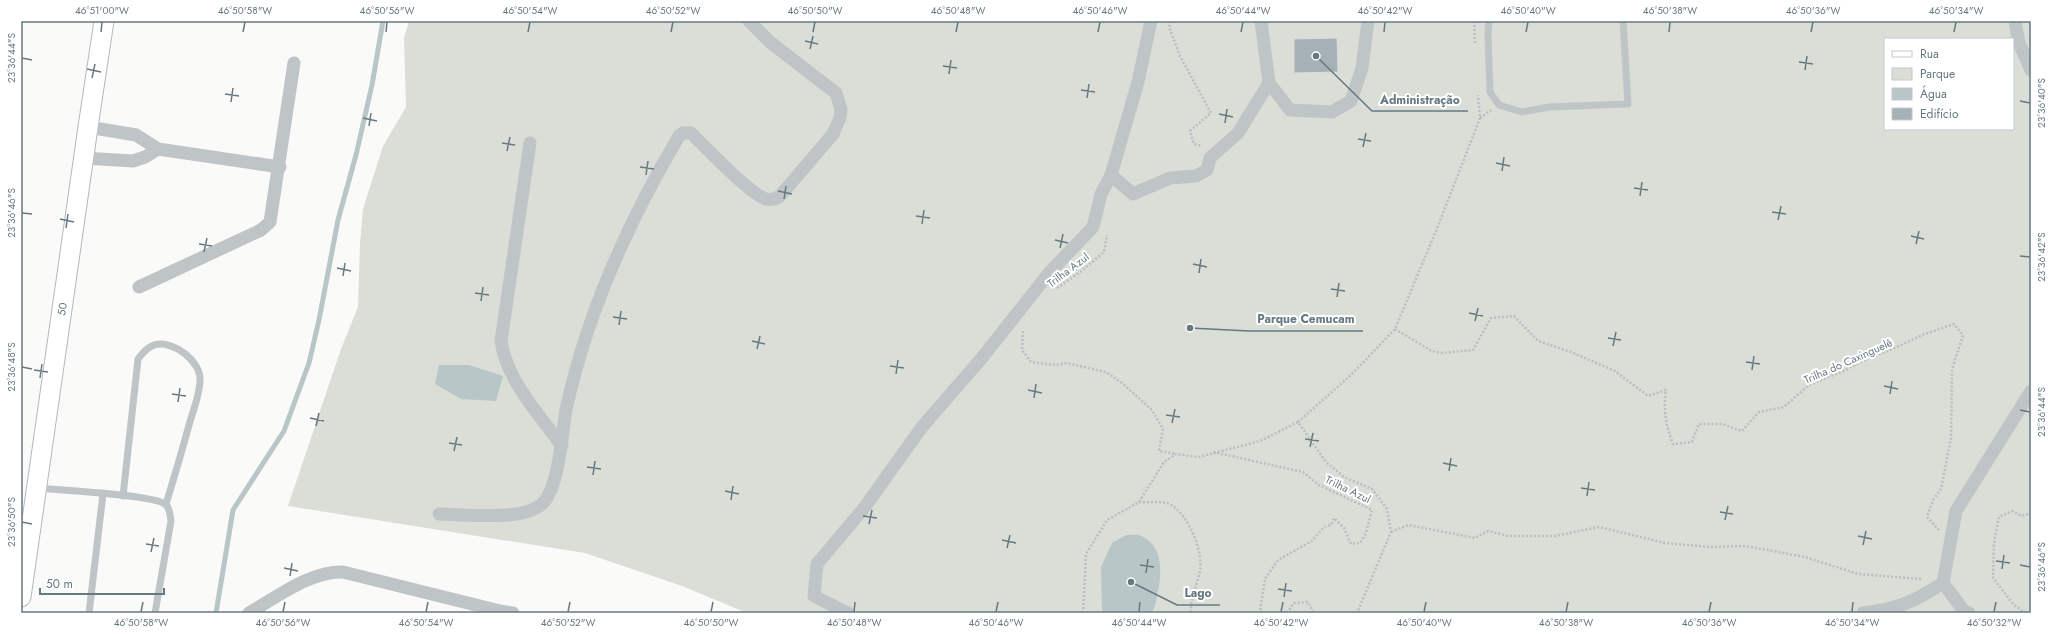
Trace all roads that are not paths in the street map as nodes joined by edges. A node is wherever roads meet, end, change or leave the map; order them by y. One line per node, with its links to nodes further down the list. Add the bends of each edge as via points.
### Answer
1 (104, 21): 12 (main road, 50)
2 (749, 21): 20 (street, via 771,43 836,93 841,109 833,134 780,196 770,200 750,188 690,134 683,133 679,136 650,185 596,303 566,411)
3 (1151, 21): 17 (street, via 1138,82)
4 (1261, 21): 11 (street)
5 (1368, 21): 11 (street, via 1362,68 1351,101 1332,112 1290,110)
6 (1489, 21): 7 (lane, via 1490,92 1498,105 1522,112 1562,106 1628,104)
7 (1623, 21)
8 (2015, 21): 10 (street, via 2019,43)
9 (294, 63): 16 (street)
10 (2031, 70)
11 (1269, 83): 17 (street, via 1238,133 1210,158 1207,170 1196,176 1170,178 1133,194)
12 (88, 127): 14 (street, via 136,135); 15 (main road, 50)
13 (530, 143): 20 (street, via 501,341 504,358 519,387)
14 (158, 149): 15 (street, via 133,161); 16 (street)
15 (83, 158): 21 (main road, 50)
16 (280, 167): 18 (street, via 273,210 267,226)
17 (1111, 175): 32 (street, via 1101,194 1093,226 1049,273 922,427 864,508 817,564 814,596)
18 (140, 287)
19 (2031, 391): 26 (street, via 1956,511)
20 (562, 446): 25 (street, via 550,489 543,503 533,510 512,514)
21 (36, 488): 22 (lane); 27 (main road, 50)
22 (103, 494): 23 (lane); 29 (lane)
23 (123, 496): 24 (lane, via 161,501); 24 (lane, via 138,360 145,350 155,345 171,346 187,354 195,363 200,379)
24 (166, 504): 30 (lane, via 171,521)
25 (439, 514)
26 (1943, 584): 33 (street, via 1918,600 1886,610); 34 (street, via 1964,611)
27 (21, 597)
28 (504, 612): 31 (street, via 343,572 329,572 292,588)
29 (89, 613)
30 (155, 613)
31 (249, 613)
32 (848, 613)
33 (1863, 613)
34 (1969, 613)

